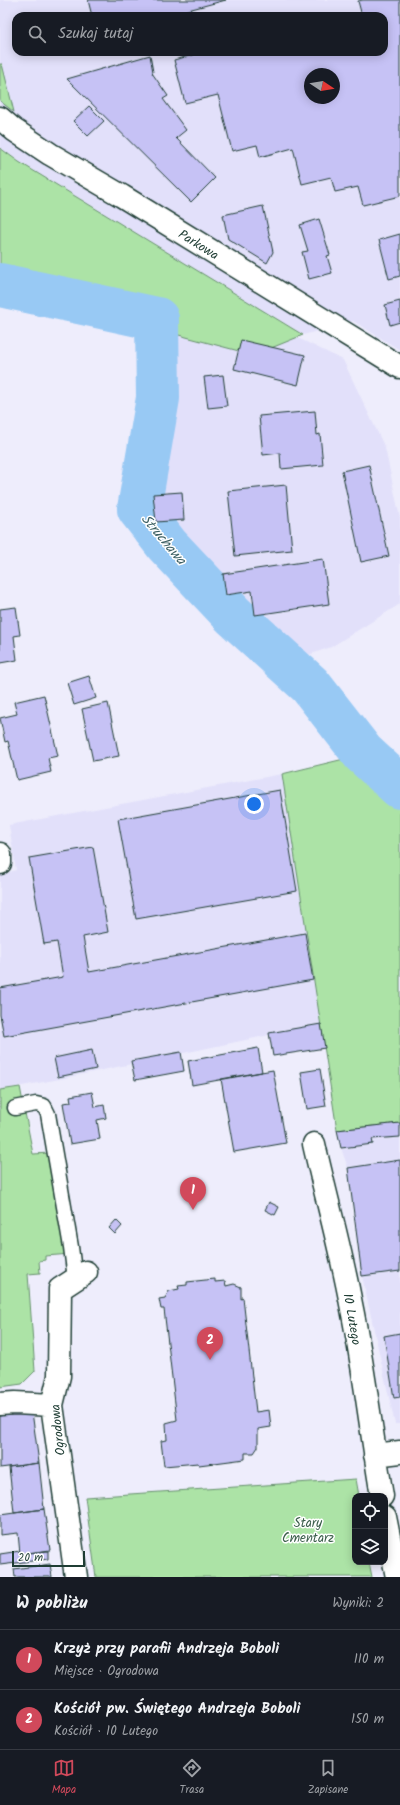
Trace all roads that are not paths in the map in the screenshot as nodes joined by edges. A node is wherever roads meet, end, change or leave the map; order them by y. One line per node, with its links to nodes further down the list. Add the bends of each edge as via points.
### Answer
1 (0, 118): 2 (street, Parkowa, via 50,154)
2 (400, 367)
3 (0, 854): 4 (street)
4 (0, 863)
5 (16, 1108): 7 (lane, via 36,1104 44,1106 48,1114 71,1247)
6 (314, 1144): 11 (street, 10 Lutego, via 352,1305)
7 (80, 1276): 9 (street, Ogrodowa, via 60,1289 59,1376)
8 (0, 1404): 9 (street)
9 (52, 1405): 14 (street, Ogrodowa)
10 (400, 1452): 11 (street)
11 (375, 1455): 12 (street, 10 Lutego)
12 (381, 1493)
13 (387, 1529): 15 (street)
14 (76, 1577)
15 (397, 1577)

